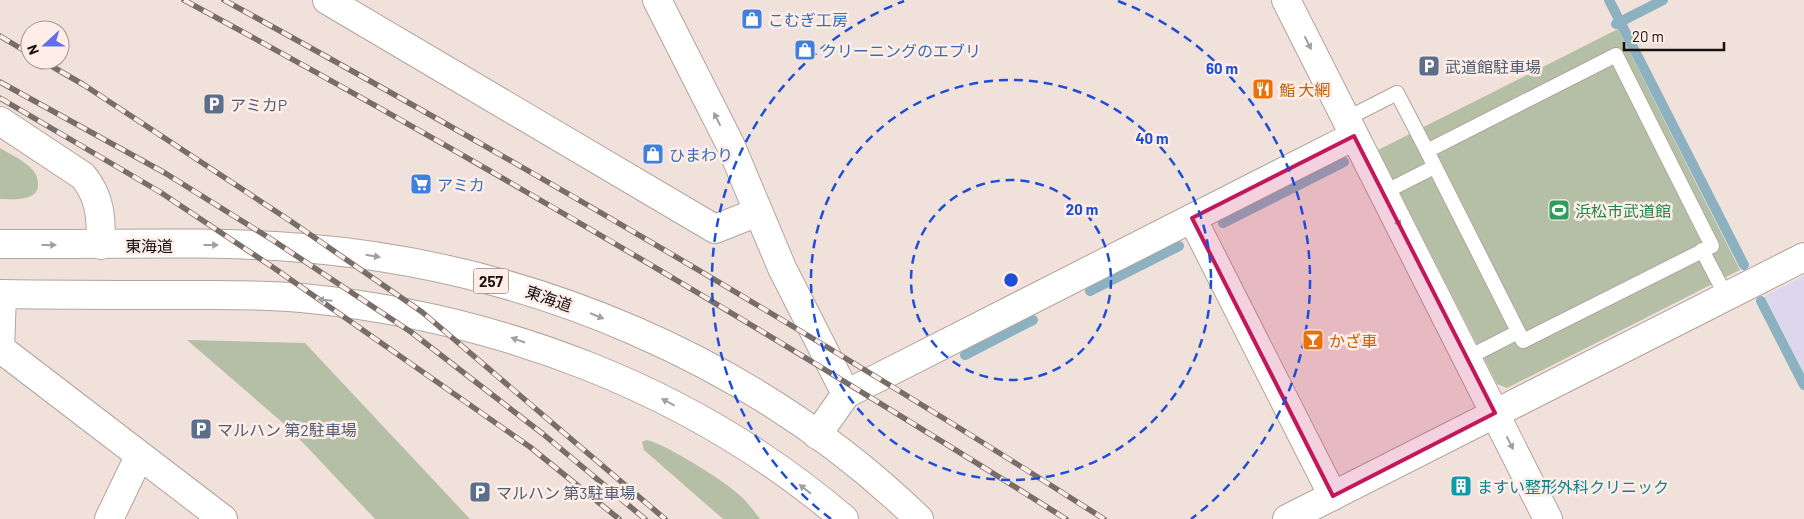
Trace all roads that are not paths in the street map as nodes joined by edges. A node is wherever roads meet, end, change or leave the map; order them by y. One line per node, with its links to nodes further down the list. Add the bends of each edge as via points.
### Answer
1 (327, 0): 9 (main road, via 716,230)
2 (657, 0): 9 (main road, one-way to 2, via 730,144)
3 (1286, 0): 5 (main road, one-way to 5)
4 (0, 122): 12 (main road, via 83,176 92,187 101,212)
5 (1350, 127): 6 (lane, via 1397,93); 8 (main road); 10 (main road)
6 (1427, 151): 7 (lane); 13 (lane, via 1616,55 1712,246)
7 (1434, 167): 8 (lane); 17 (lane)
8 (1383, 192): 19 (main road, one-way to 19)
9 (758, 212): 20 (main road, via 782,268)
10 (1192, 218): 20 (main road); 24 (main road)
11 (0, 244): 12 (main road, 東海道 / 257, one-way to 12)
12 (101, 245): 22 (main road, 東海道 / 257, one-way to 22, via 303,248 405,261 469,274 558,301 628,328 729,378)
13 (1702, 250): 16 (lane); 17 (lane, via 1523,341)
14 (1804, 257): 16 (main road)
15 (1, 294): 18 (main road); 27 (main road, one-way to 15, via 750,450 657,396 559,354 457,323 405,312 299,298)
16 (1726, 296): 21 (main road)
17 (1518, 332): 19 (lane)
18 (1, 350): 23 (main road)
19 (1467, 358): 21 (main road)
20 (846, 394): 22 (main road)
21 (1495, 414): 24 (main road); 30 (main road, one-way to 30)
22 (817, 435): 28 (main road, 東海道 / 257)
23 (142, 457): 25 (main road); 26 (main road)
24 (1334, 496): 29 (main road)
25 (110, 519)
26 (223, 519)
27 (844, 519)
28 (919, 519)
29 (1287, 519)
30 (1548, 519)

